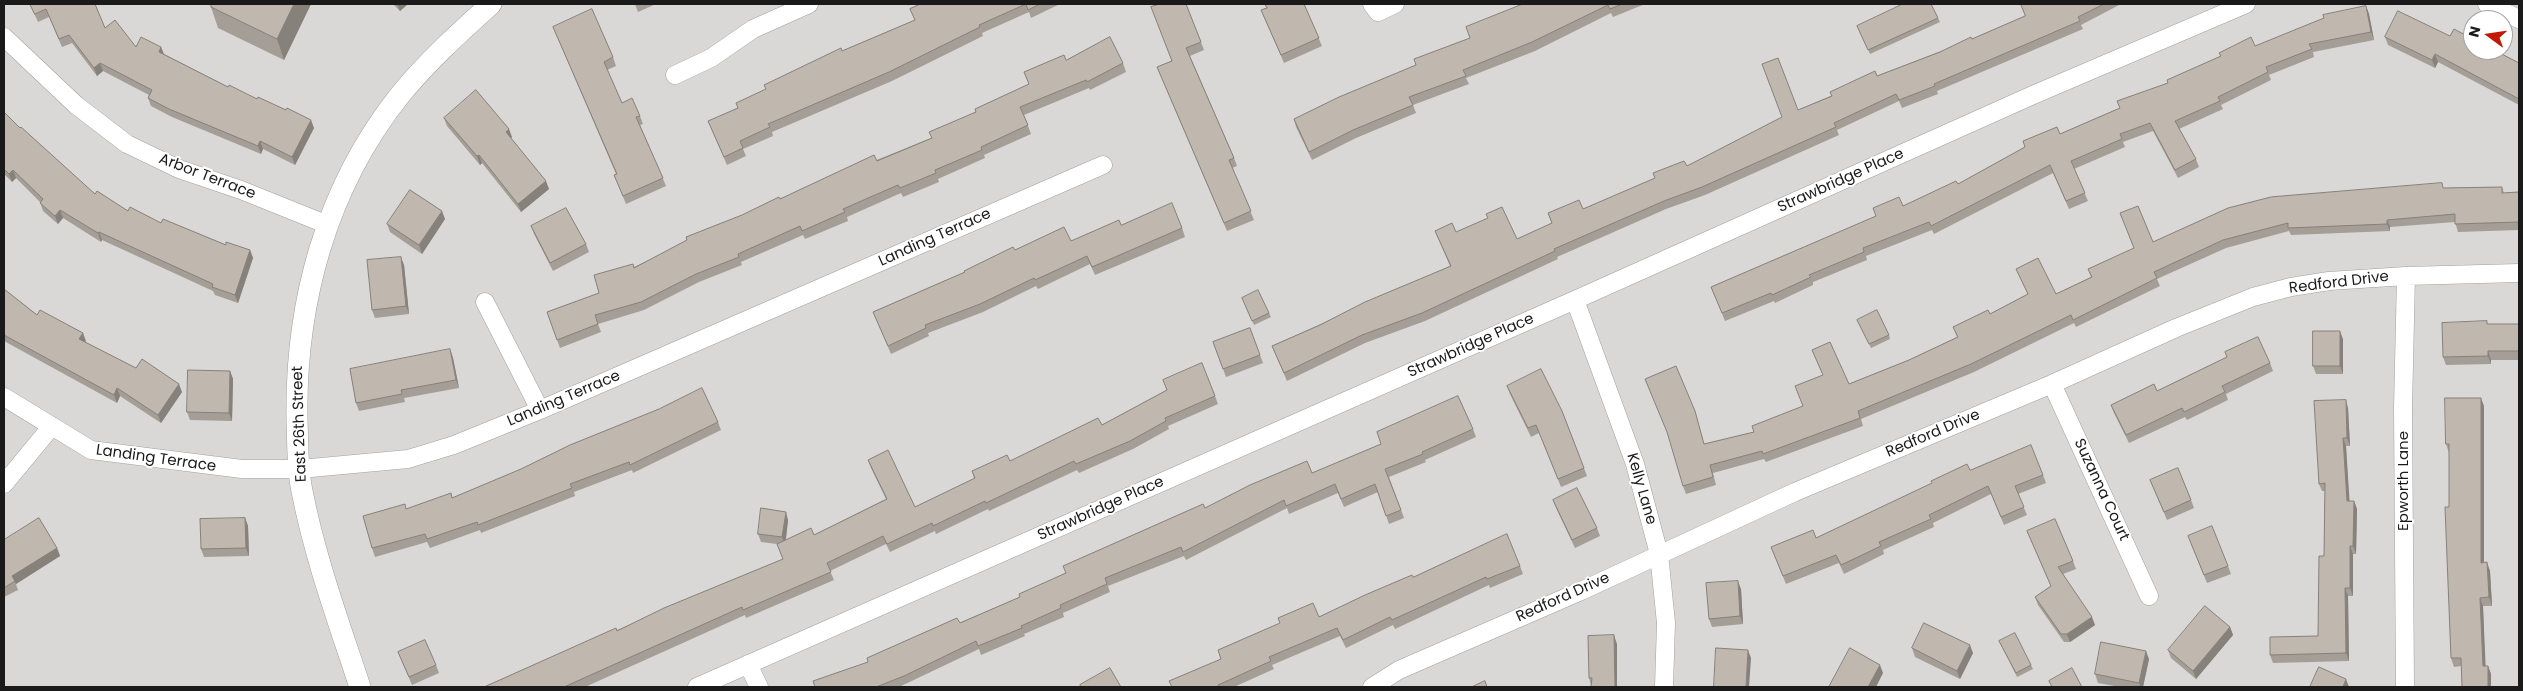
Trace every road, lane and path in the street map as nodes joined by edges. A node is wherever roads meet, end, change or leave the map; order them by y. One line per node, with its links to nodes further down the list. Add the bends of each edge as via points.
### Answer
1 (491, 4): 11 (street, East 26th Street, via 431,58 399,96 346,182)
2 (809, 4): 9 (street, via 753,29 711,58)
3 (1372, 4): 4 (street, via 1378,12)
4 (1395, 4)
5 (2246, 4): 14 (street, Strawbridge Place, via 2033,95)
6 (2487, 4): 7 (street)
7 (2519, 19)
8 (4, 37): 11 (street, Arbor Terrace, via 76,106 127,144 179,170)
9 (676, 75)
10 (1103, 165): 18 (street, Landing Terrace)
11 (328, 224): 20 (street, East 26th Street, via 318,248 297,363)
12 (2519, 272): 13 (street, Redford Drive)
13 (2406, 276): 16 (street, Redford Drive, via 2329,281 2253,297); 30 (street, Epworth Lane, via 2403,401)
14 (1575, 300): 22 (street, Kelly Lane, via 1635,464); 24 (street, Strawbridge Place)
15 (486, 302): 18 (street)
16 (2052, 384): 22 (street, Redford Drive); 23 (street, Suzanna Court)
17 (4, 396): 19 (street, Landing Terrace)
18 (540, 410): 20 (street, Landing Terrace, via 454,445 408,458)
19 (52, 426): 20 (street, Landing Terrace, via 91,450 218,468); 21 (street)
20 (300, 469): 25 (street, East 26th Street, via 322,572)
21 (4, 484)
22 (1659, 554): 28 (street, Redford Drive, via 1399,670); 29 (street, Kelly Lane, via 1666,623)
23 (2149, 596)
24 (748, 664): 26 (street, Strawbridge Place); 27 (street)
25 (360, 687)
26 (696, 687)
27 (759, 687)
28 (1372, 687)
29 (1664, 687)
30 (2406, 687)

